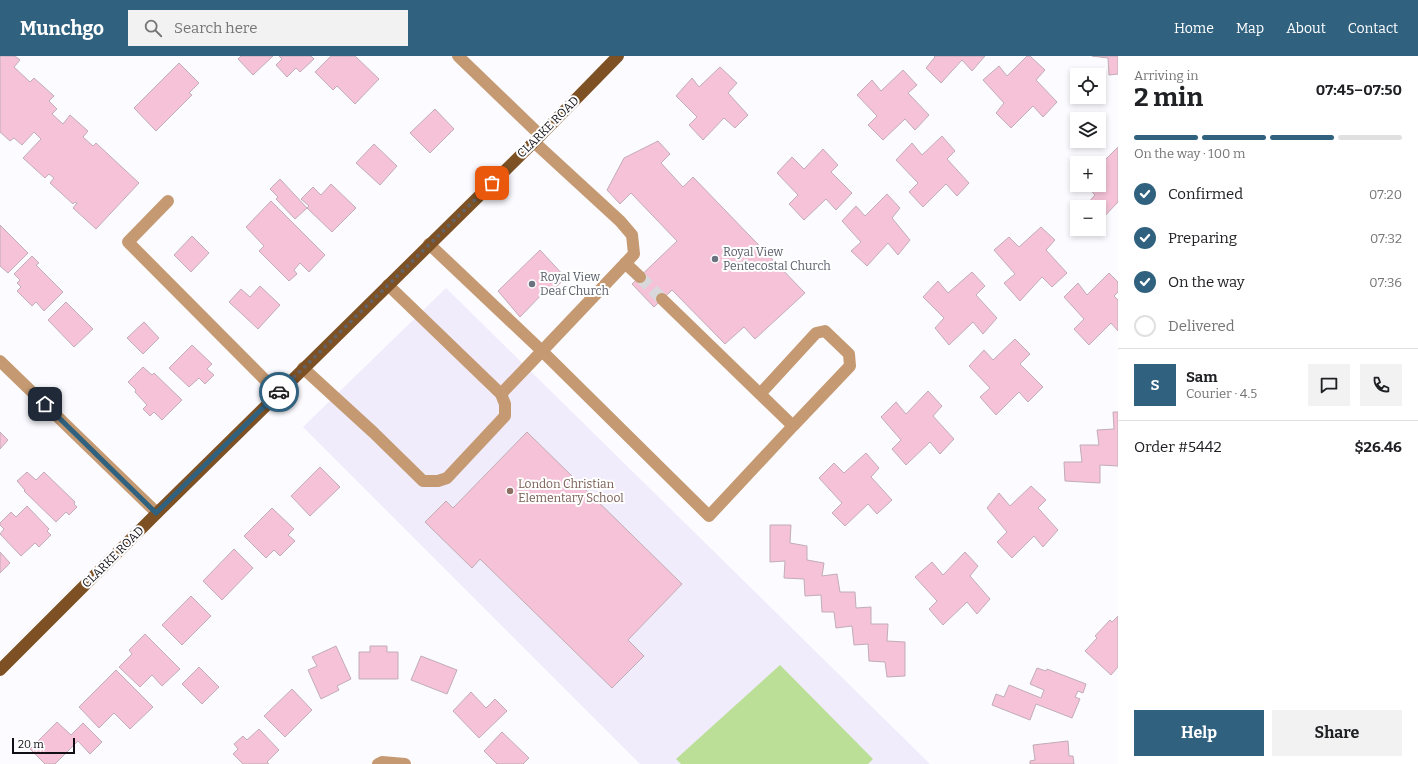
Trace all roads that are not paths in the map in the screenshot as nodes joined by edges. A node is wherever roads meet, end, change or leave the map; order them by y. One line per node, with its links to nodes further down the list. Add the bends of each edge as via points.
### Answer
1 (458, 56): 3 (street)
2 (618, 56): 3 (main road, CLARKE ROAD)
3 (537, 138): 5 (main road, CLARKE ROAD); 6 (street, via 632,235 634,254)
4 (168, 201): 13 (street, via 128,242)
5 (429, 244): 8 (main road, CLARKE ROAD); 10 (street)
6 (625, 263): 7 (street); 10 (street)
7 (640, 277)
8 (388, 285): 12 (main road, CLARKE ROAD); 14 (street)
9 (662, 299): 15 (street)
10 (542, 351): 14 (street); 16 (street, via 708,516)
11 (0, 361): 17 (street)
12 (303, 368): 13 (main road, CLARKE ROAD); 14 (street, via 423,481 447,478 505,416 505,404)
13 (278, 393): 17 (main road, CLARKE ROAD)
14 (501, 394)
15 (760, 394): 16 (street); 16 (street, via 816,332 825,331 849,354 850,366)
16 (793, 426)
17 (156, 513): 18 (main road, CLARKE ROAD)
18 (0, 670)
19 (378, 764): 20 (street)
20 (405, 764)

